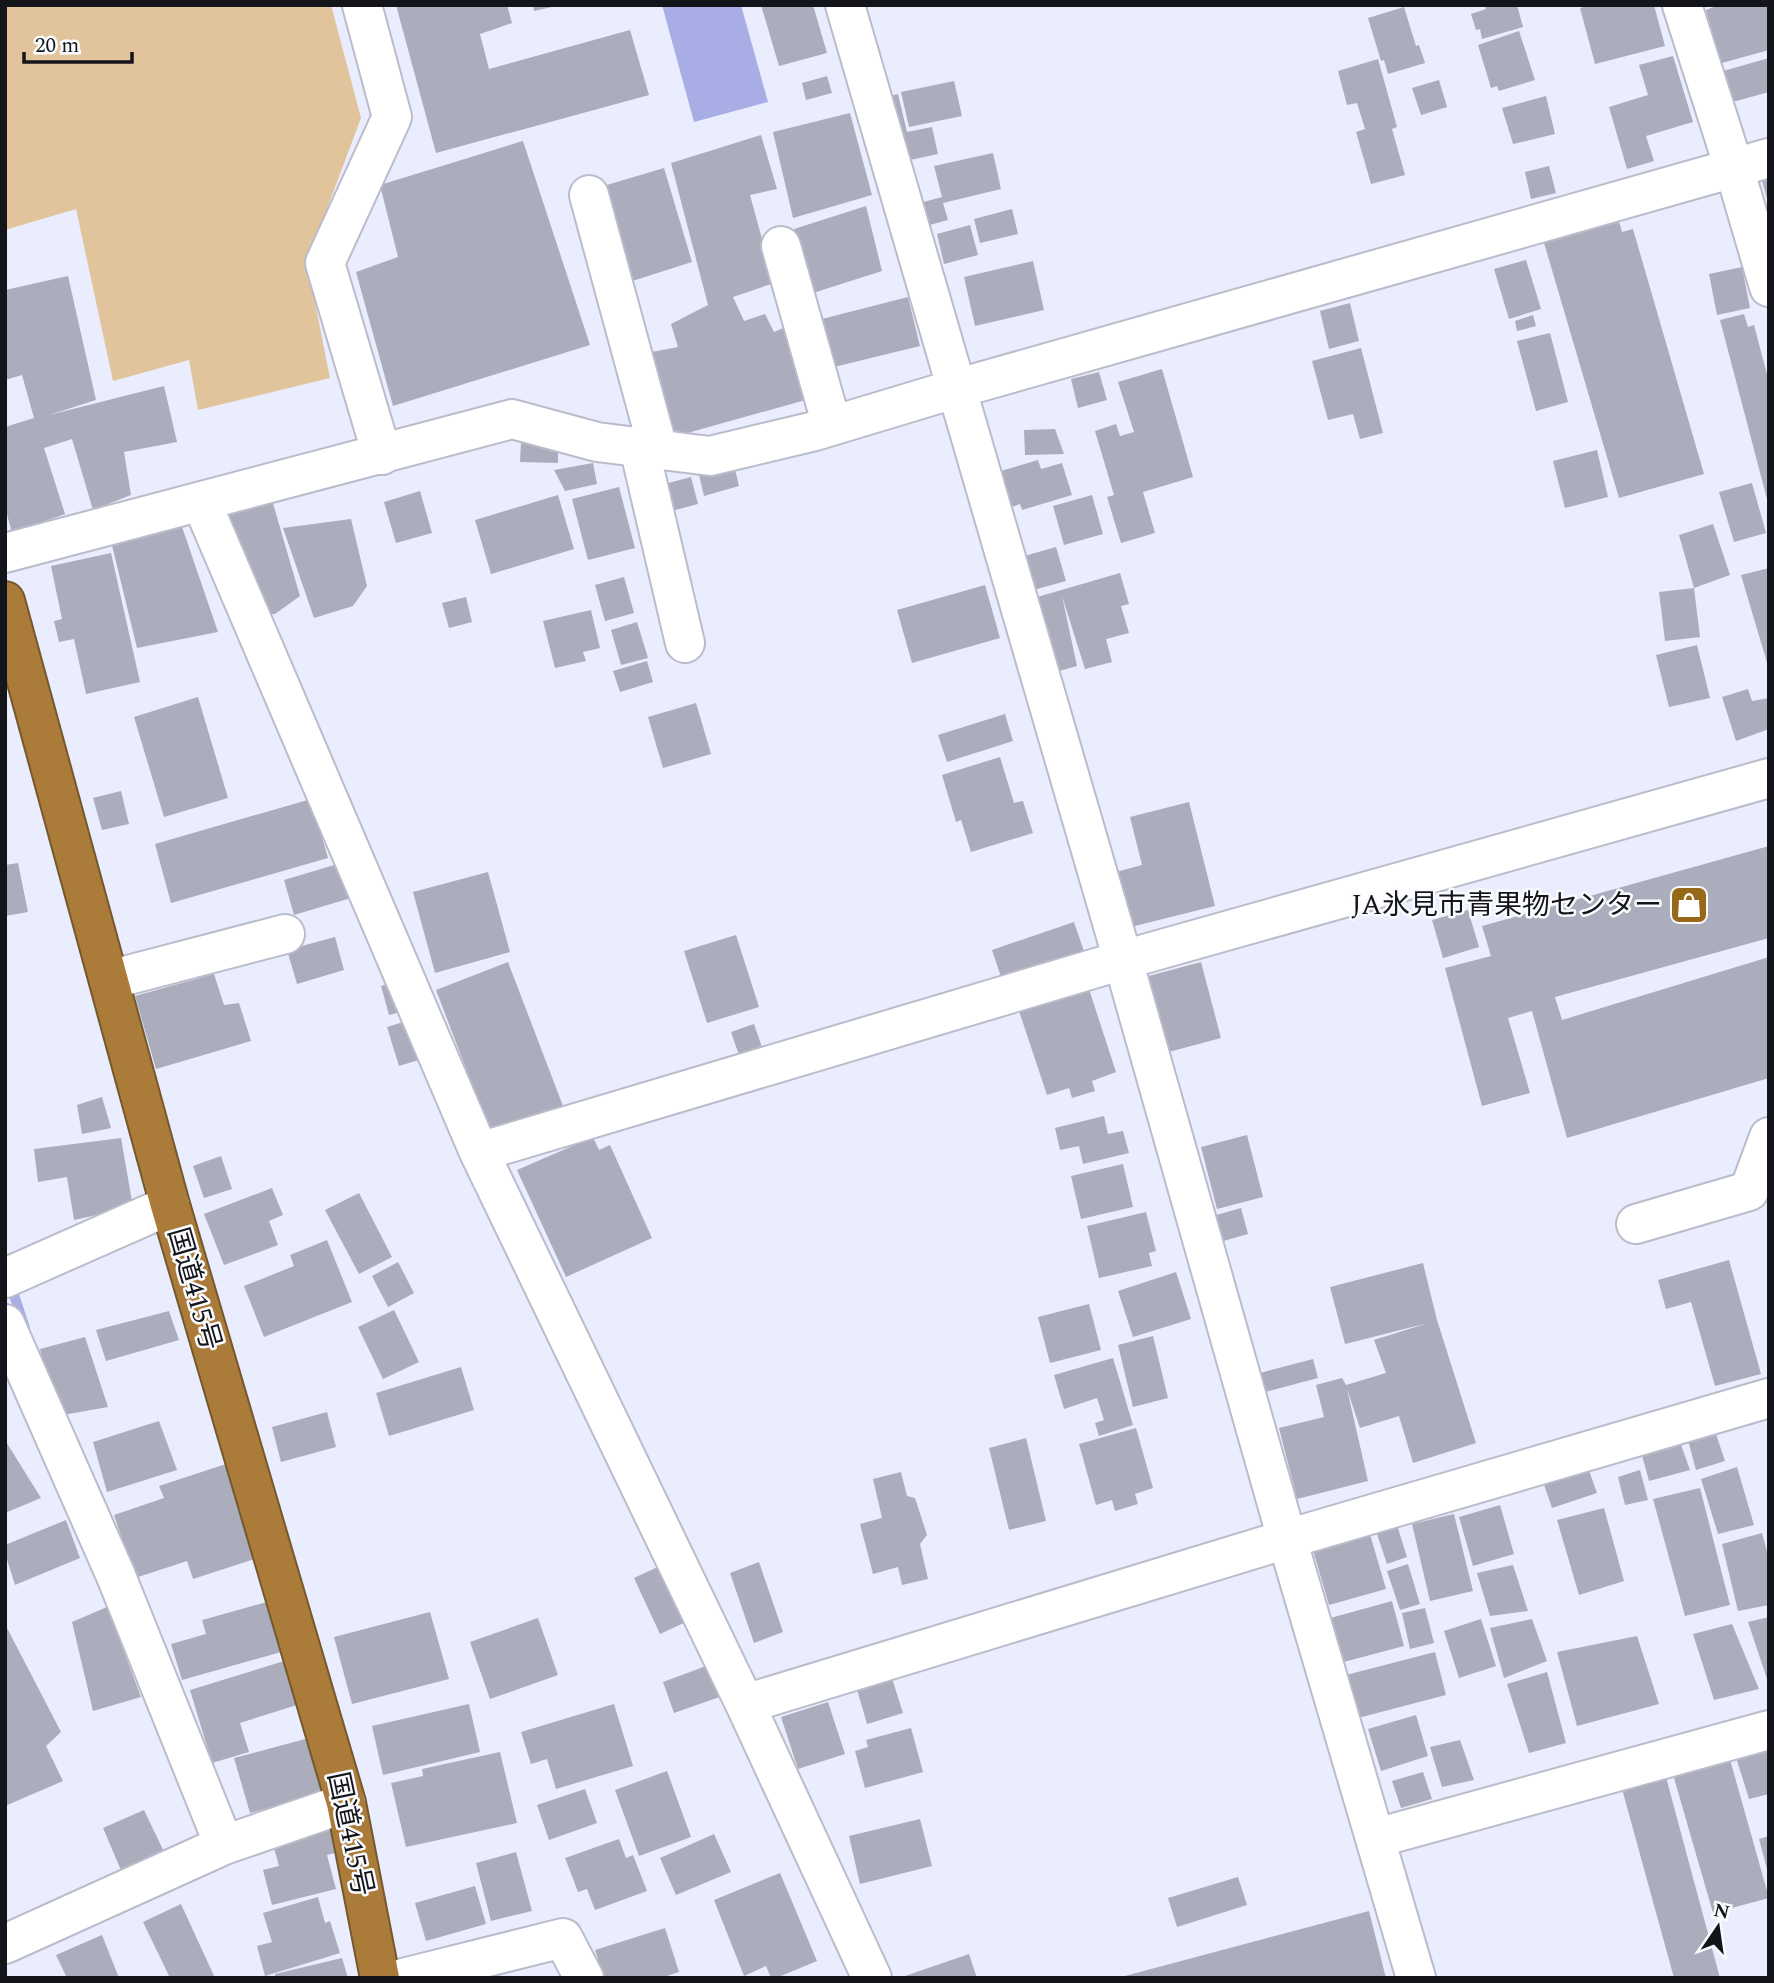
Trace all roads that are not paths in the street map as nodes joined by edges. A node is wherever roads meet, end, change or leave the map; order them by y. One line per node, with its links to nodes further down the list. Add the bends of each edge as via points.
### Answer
1 (362, 5): 11 (street, via 392,117 325,263)
2 (845, 5): 8 (street)
3 (1682, 5): 4 (street)
4 (1752, 163): 7 (street); 8 (street)
5 (589, 195): 10 (street)
6 (781, 246): 9 (street)
7 (1769, 287)
8 (958, 388): 9 (street); 18 (street)
9 (832, 426): 10 (street, via 710,456)
10 (648, 448): 11 (street, via 597,442 512,419); 15 (street)
11 (382, 455): 12 (street)
12 (201, 501): 13 (street); 21 (street)
13 (5, 553)
14 (5, 601): 19 (highway, 国道415号)
15 (685, 643)
16 (1769, 778): 18 (street)
17 (285, 934): 19 (street)
18 (1122, 960): 21 (street); 27 (street)
19 (109, 980): 22 (highway, 国道415号)
20 (1769, 1137): 23 (street, via 1749,1191)
21 (479, 1152): 28 (street)
22 (170, 1205): 24 (street); 30 (highway, 国道415号)
23 (1636, 1224)
24 (5, 1279)
25 (5, 1324): 32 (street, via 116,1576)
26 (1769, 1398): 27 (street)
27 (1287, 1539): 28 (street); 31 (street)
28 (745, 1704): 37 (street)
29 (1769, 1730): 31 (street)
30 (346, 1803): 32 (street); 34 (highway, 国道415号)
31 (1376, 1838): 38 (street)
32 (224, 1845): 33 (street)
33 (5, 1944)
34 (380, 1978)
35 (403, 1978): 36 (street, via 563,1938)
36 (584, 1978)
37 (872, 1978)
38 (1416, 1978)

